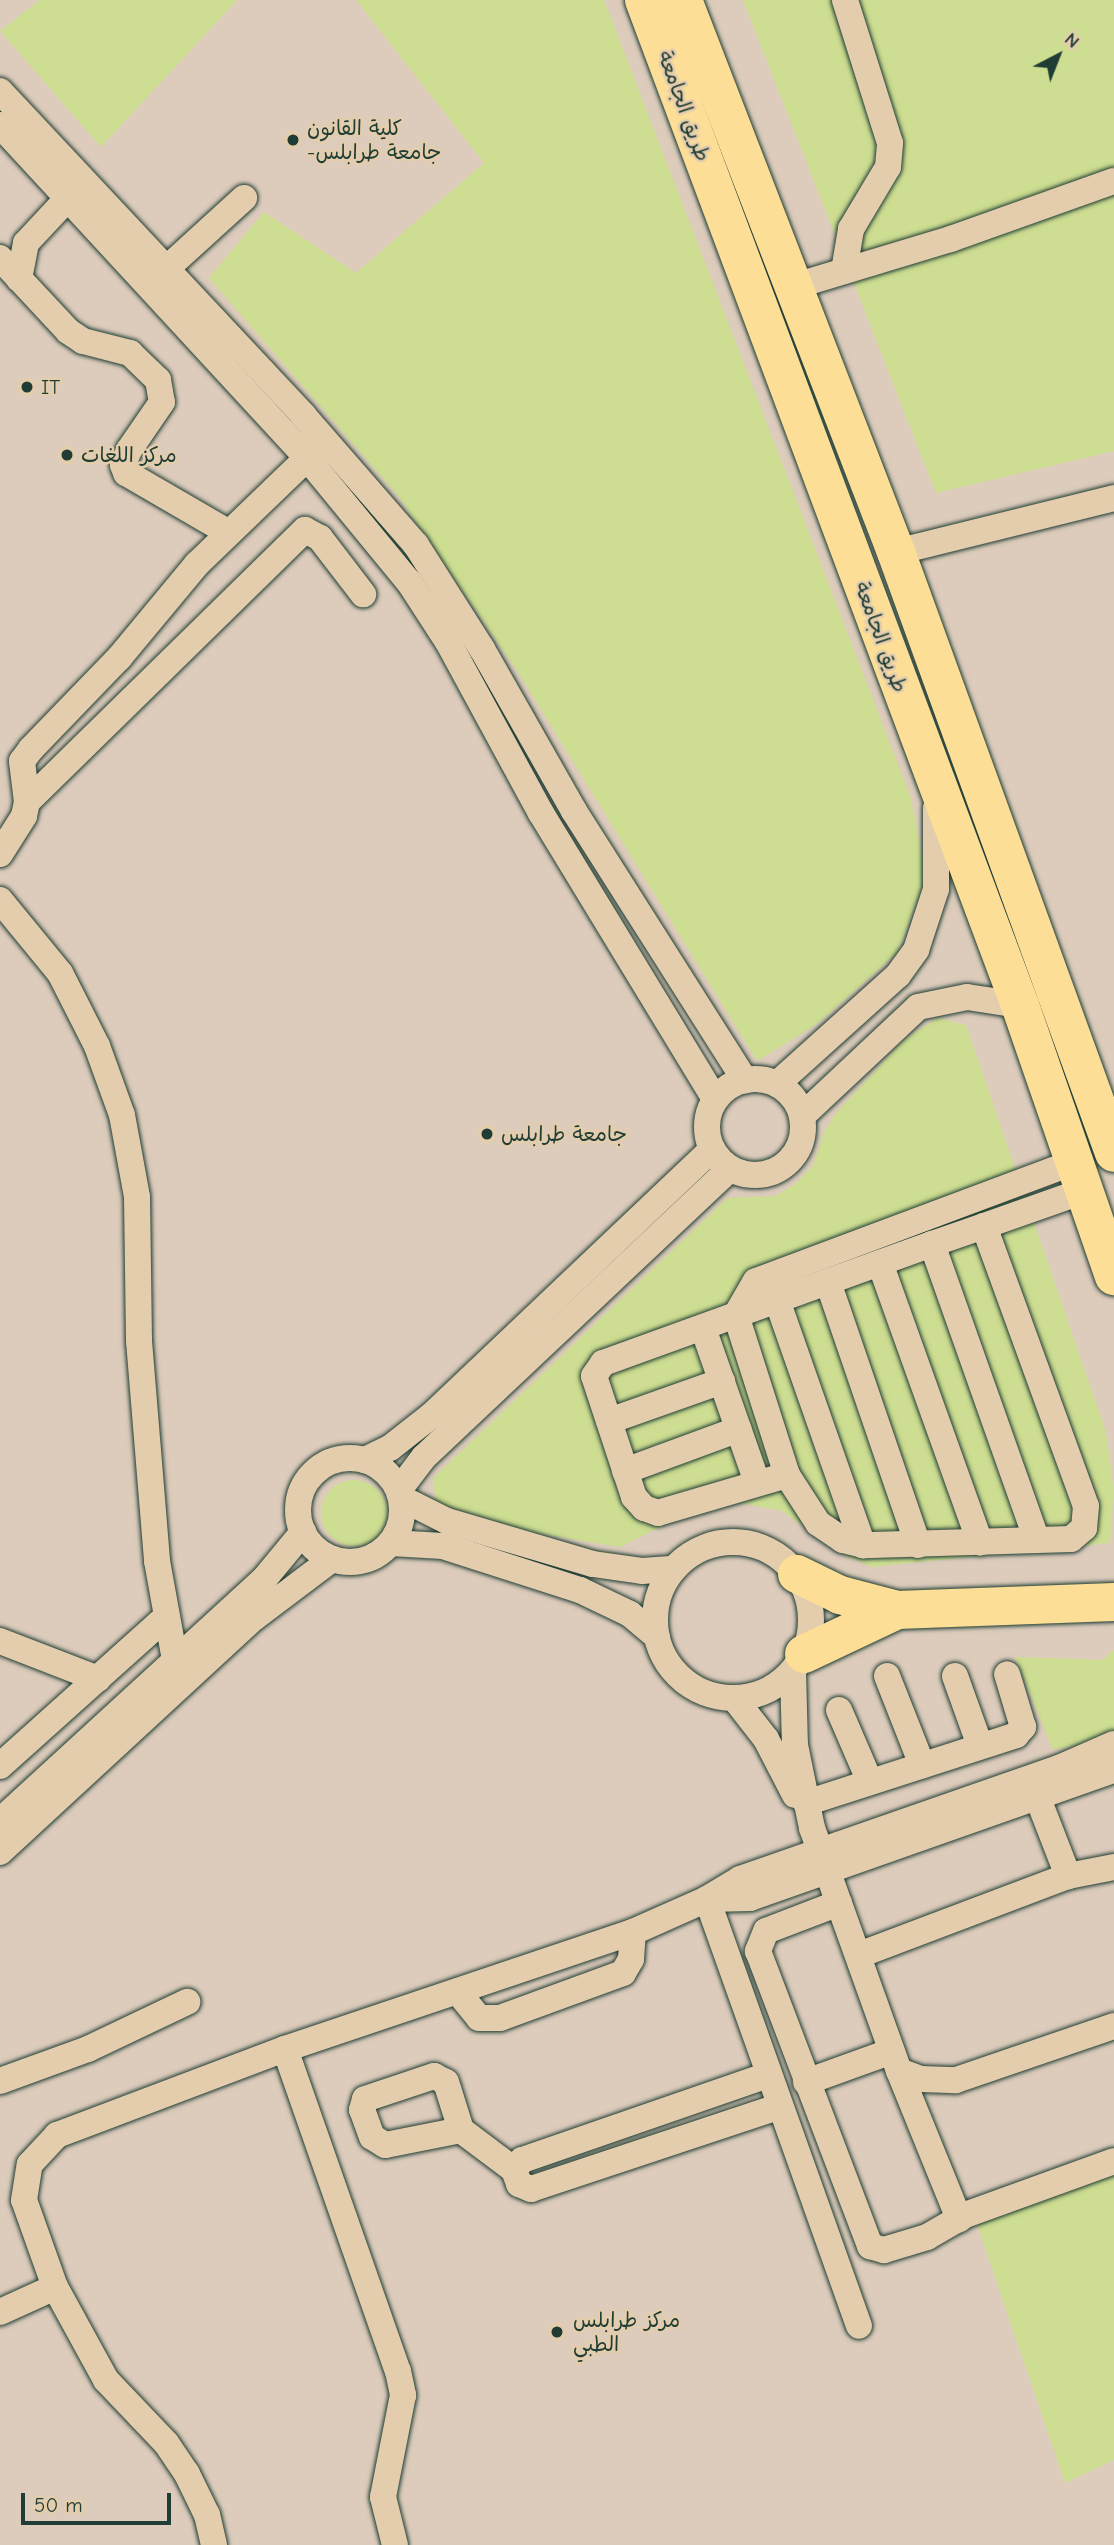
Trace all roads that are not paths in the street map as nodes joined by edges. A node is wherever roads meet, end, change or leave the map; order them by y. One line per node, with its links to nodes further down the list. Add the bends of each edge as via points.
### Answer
1 (644, 0): 19 (highway, طريق الجامعة)
2 (683, 0): 13 (highway, طريق الجامعة)
3 (845, 0): 11 (street, via 890,143 887,167 851,229)
4 (0, 91): 10 (street)
5 (0, 125): 8 (street)
6 (1114, 181): 11 (street)
7 (244, 198): 10 (street)
8 (67, 199): 12 (street, via 26,243); 14 (street)
9 (0, 258): 12 (street)
10 (165, 270): 24 (street, via 303,415 416,545 482,649 573,811)
11 (844, 271): 13 (street)
12 (19, 279): 16 (street, via 68,331 83,341 130,353 158,380 162,402 129,450 123,465 126,473)
13 (795, 286): 17 (highway, طريق الجامعة)
14 (307, 458): 16 (street); 26 (street, via 409,582 448,642 541,813)
15 (1114, 498): 17 (street)
16 (229, 533): 20 (street, via 119,659 30,749 22,761)
17 (896, 552): 29 (highway, طريق الجامعة)
18 (363, 594): 20 (street, via 320,538 305,530)
19 (934, 778): 23 (highway, طريق الجامعة); 25 (street, via 940,862 931,914 916,950 898,975)
20 (27, 802): 21 (street, via 15,835)
21 (0, 854)
22 (5, 917): 59 (street, via 60,973 96,1046 122,1115 137,1197 139,1341)
23 (1020, 1005): 27 (street, via 967,997 918,1007); 31 (highway, طريق الجامعة)
24 (745, 1080): 25 (street); 26 (street)
25 (776, 1084): 27 (street, via 792,1097)
26 (715, 1099): 28 (street, via 706,1124)
27 (802, 1115): 30 (street, via 800,1144 783,1166 757,1175)
28 (712, 1149): 30 (street); 43 (street, via 422,1424)
29 (1114, 1153)
30 (730, 1168): 47 (street, via 424,1457)
31 (1081, 1176): 32 (street); 35 (highway, طريق الجامعة); 38 (street, via 756,1281)
32 (984, 1226): 33 (street); 49 (street, via 1086,1506 1084,1528 1070,1539)
33 (932, 1244): 34 (street); 49 (street)
34 (880, 1263): 36 (street); 51 (street)
35 (1114, 1276)
36 (828, 1282): 37 (street); 53 (street)
37 (777, 1300): 38 (street); 52 (street)
38 (736, 1315): 39 (street); 45 (street)
39 (703, 1328): 40 (street); 41 (street, via 603,1363 594,1376)
40 (722, 1381): 41 (street); 42 (street)
41 (609, 1421): 44 (street)
42 (739, 1429): 44 (street); 46 (street)
43 (365, 1460): 47 (street, via 391,1477); 48 (street, via 335,1460 310,1476 298,1503)
44 (625, 1471): 46 (street, via 634,1497 644,1508 658,1513)
45 (788, 1475): 46 (street); 52 (street, via 818,1522 843,1540)
46 (757, 1482)
47 (400, 1494): 50 (street, via 401,1522); 55 (street, via 447,1521 593,1564 642,1571)
48 (303, 1532): 54 (street, via 315,1549); 62 (street, via 265,1578)
49 (1037, 1540): 51 (street)
50 (391, 1543): 54 (street, via 364,1561); 60 (street, via 443,1546 580,1590 630,1614)
51 (980, 1543): 53 (street)
52 (863, 1545): 53 (street)
53 (918, 1545)
54 (332, 1559): 79 (street, via 254,1618)
55 (674, 1569): 56 (street, via 689,1555 727,1542 766,1549); 60 (street, via 657,1601)
56 (797, 1574): 58 (highway, via 840,1595); 63 (street, via 812,1613)
57 (1114, 1602): 58 (highway)
58 (897, 1610): 63 (highway)
59 (165, 1618): 62 (street); 67 (street)
60 (657, 1637): 68 (street, via 664,1657 685,1681 713,1696)
61 (0, 1641): 67 (street)
62 (176, 1660): 78 (street)
63 (799, 1663): 68 (street, via 766,1690); 77 (street, via 795,1745)
64 (1007, 1674): 71 (street, via 1023,1727 1016,1735)
65 (887, 1676): 72 (street)
66 (955, 1676): 71 (street)
67 (98, 1679): 73 (street)
68 (734, 1698): 77 (street, via 766,1739)
69 (839, 1710): 75 (street)
70 (1114, 1744): 76 (street)
71 (980, 1746): 72 (street)
72 (922, 1765): 75 (street)
73 (0, 1766)
74 (1114, 1770): 76 (street)
75 (870, 1782): 77 (street)
76 (1035, 1788): 80 (street); 82 (street)
77 (809, 1815): 80 (street)
78 (0, 1821)
79 (0, 1852)
80 (823, 1863): 83 (street, via 750,1898); 84 (street)
81 (1114, 1867): 82 (street)
82 (1068, 1877): 86 (street)
83 (707, 1899): 85 (street); 92 (street)
84 (839, 1903): 86 (street); 94 (street, via 771,1929 758,1945)
85 (633, 1932): 87 (street); 87 (street, via 631,1959 623,1973 500,2018 479,2018)
86 (859, 1955): 91 (street)
87 (458, 1992): 90 (street)
88 (187, 2001): 93 (street, via 88,2049)
89 (1114, 2026): 91 (street, via 956,2080 921,2079)
90 (285, 2049): 100 (street, via 57,2135 30,2164 24,2200); 104 (street, via 398,2371 403,2395 383,2497)
91 (896, 2061): 94 (street); 99 (street)
92 (768, 2075): 95 (street); 98 (street, via 522,2160)
93 (0, 2081)
94 (806, 2082): 99 (street, via 870,2246 892,2249 927,2237)
95 (780, 2106): 98 (street, via 531,2189 519,2184); 102 (street)
96 (461, 2130): 98 (street)
97 (1114, 2161): 99 (street)
98 (514, 2170)
99 (958, 2219)
100 (55, 2287): 101 (street); 103 (street, via 106,2380 166,2443 187,2474)
101 (0, 2312)
102 (859, 2326)
103 (214, 2545)
104 (395, 2545)

